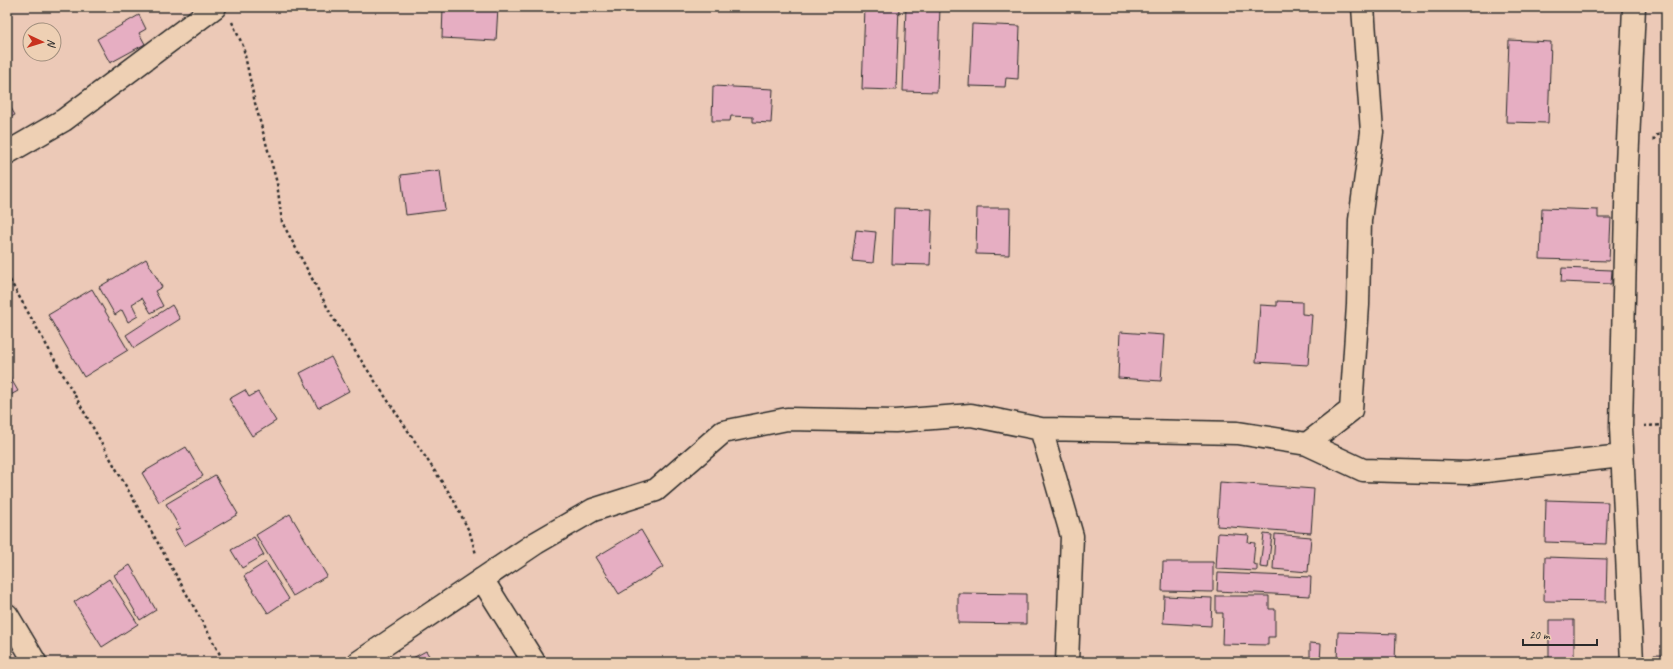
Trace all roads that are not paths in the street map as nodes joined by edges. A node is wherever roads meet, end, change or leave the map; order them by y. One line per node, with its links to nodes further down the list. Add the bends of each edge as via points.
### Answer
1 (1363, 7): 6 (street, via 1372,132 1360,220 1358,305 1351,410)
2 (1634, 7): 7 (street, via 1625,268)
3 (223, 14): 4 (street, via 64,120)
4 (7, 153)
5 (1041, 429): 6 (street, via 1238,433); 8 (street, via 971,415 895,421 787,418 723,432 656,490 593,510 536,543); 13 (street, via 1072,536)
6 (1307, 444): 7 (street, via 1363,470 1468,474)
7 (1622, 456): 14 (street)
8 (482, 579): 11 (street); 12 (street)
9 (7, 615): 10 (street)
10 (35, 662)
11 (359, 662)
12 (534, 662)
13 (1067, 662)
14 (1632, 662)

